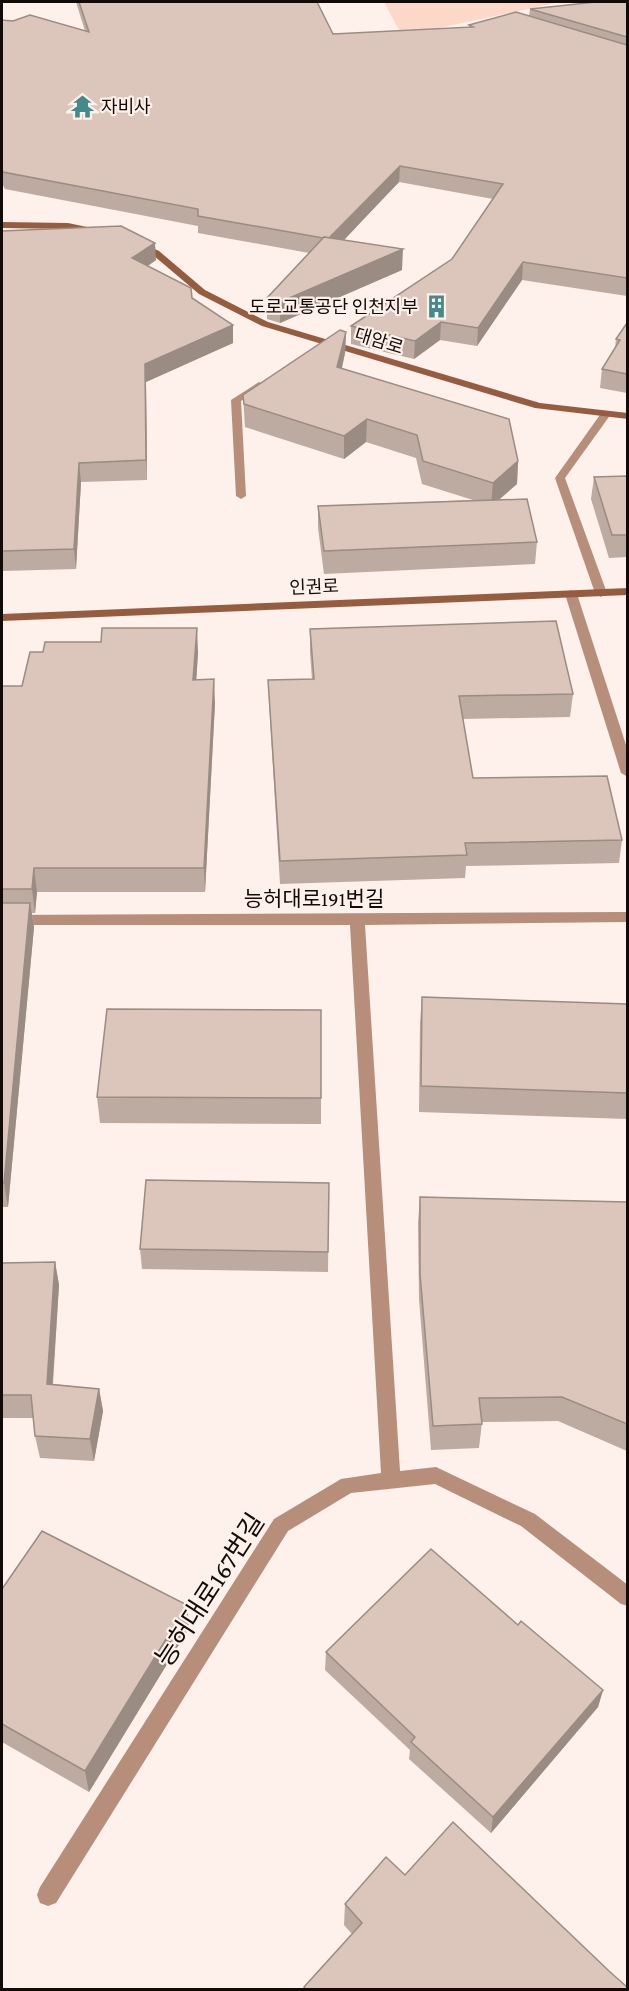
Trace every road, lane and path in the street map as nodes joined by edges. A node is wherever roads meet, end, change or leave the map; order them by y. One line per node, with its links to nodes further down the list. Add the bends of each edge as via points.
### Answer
1 (2, 225): 2 (street, via 68,226)
2 (113, 233)
3 (124, 238): 4 (street, 대암로, via 156,253 202,292 265,324)
4 (323, 342): 5 (street); 7 (street, 대암로, via 539,406)
5 (314, 348)
6 (265, 381): 9 (street, via 236,400)
7 (606, 414): 8 (street, 대암로); 11 (street, via 560,478)
8 (627, 416)
9 (241, 496)
10 (627, 591): 11 (street, 인권로)
11 (601, 593): 12 (street, 인권로)
12 (572, 594): 13 (street, 인권로); 14 (street)
13 (2, 618)
14 (627, 773)
15 (627, 917): 17 (street, 능허대로191번길)
16 (2, 920): 17 (street, 능허대로191번길)
17 (357, 920): 18 (street)
18 (391, 1480): 19 (street, 능허대로167번길, via 436,1475 528,1520); 20 (street, 능허대로167번길, via 348,1485 280,1526)
19 (627, 1597)
20 (48, 1895)

